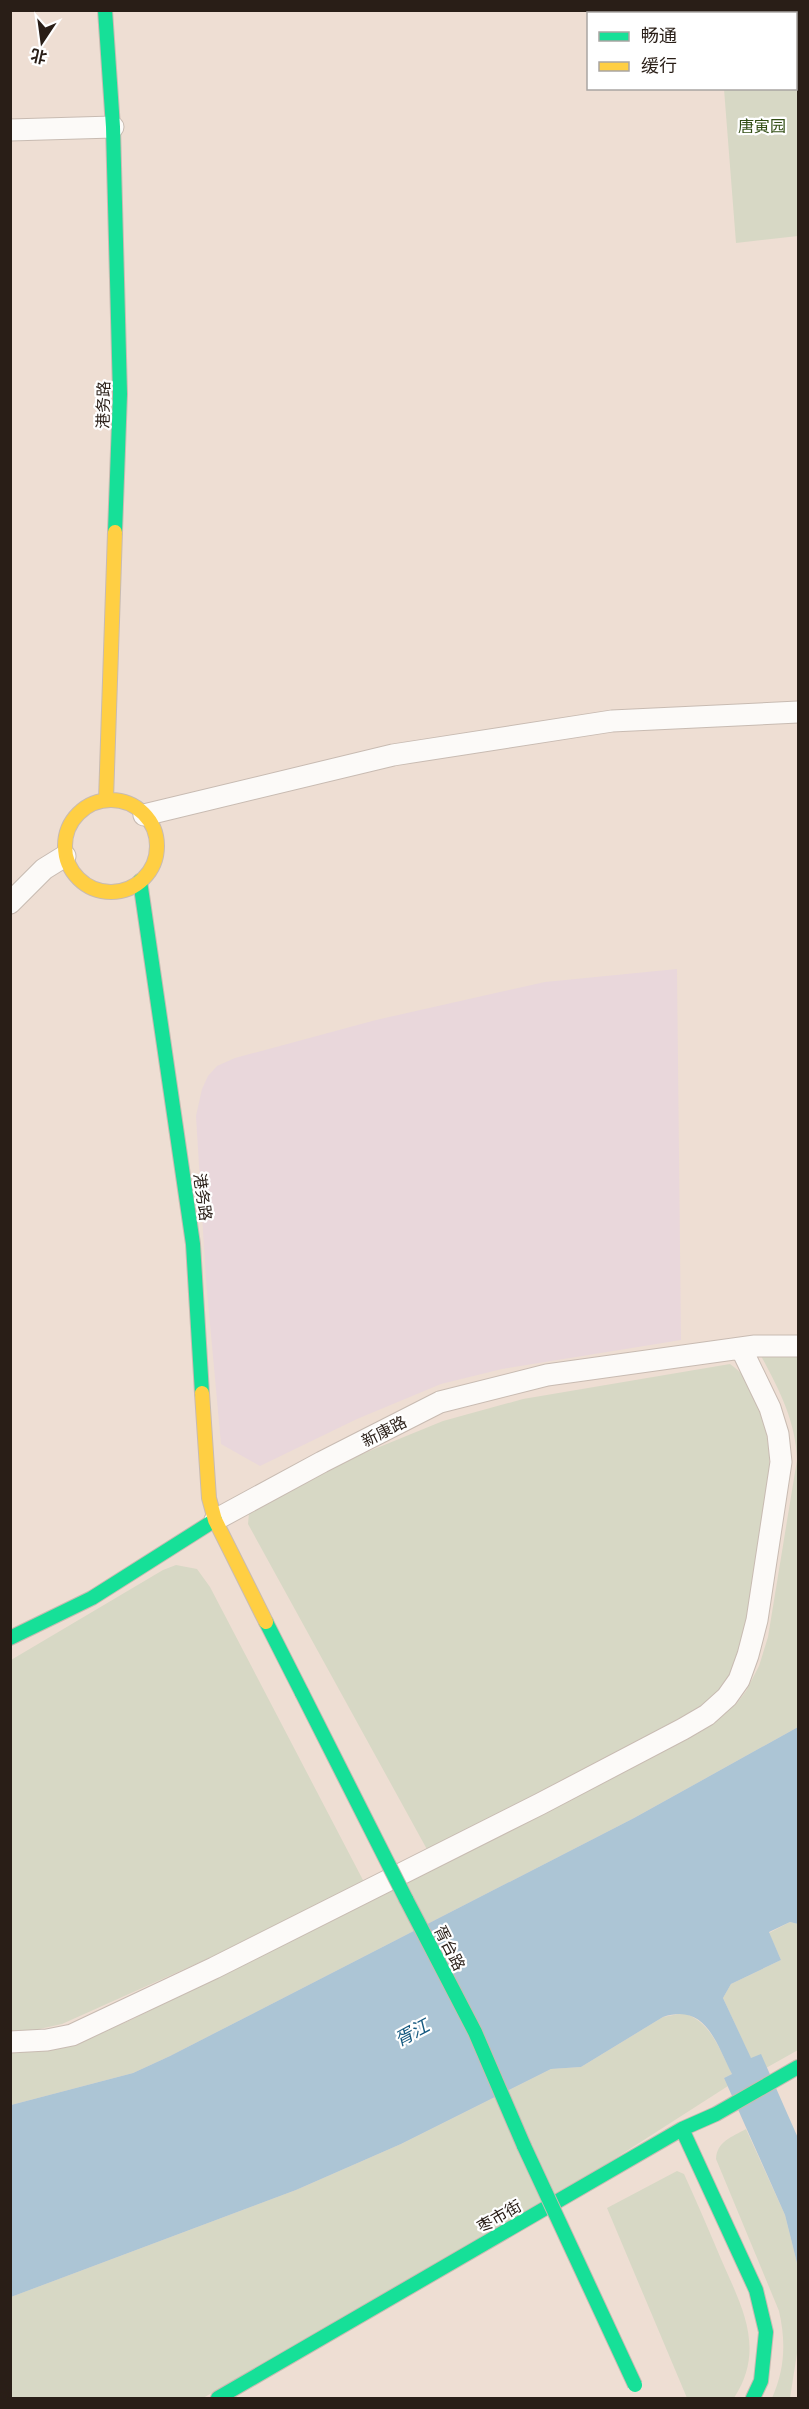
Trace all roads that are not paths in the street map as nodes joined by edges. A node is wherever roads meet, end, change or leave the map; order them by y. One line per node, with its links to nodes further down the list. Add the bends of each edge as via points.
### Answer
1 (105, 10): 2 (street, 港务路)
2 (113, 127): 3 (street); 5 (street, 港务路, via 120,394)
3 (10, 130)
4 (798, 712): 6 (street, via 612,721 393,755)
5 (106, 800): 6 (street, via 133,806); 7 (street, via 78,813 69,826)
6 (144, 815): 8 (street, via 153,827 156,849 150,870)
7 (65, 856): 8 (street, via 71,871 96,890 111,892); 9 (street, via 44,869)
8 (140, 882): 12 (street, 港务路, via 193,1244 209,1498)
9 (10, 903)
10 (798, 1346): 11 (street, 新康路)
11 (741, 1348): 12 (street, 新康路, via 547,1375 440,1402); 14 (street, via 770,1408 781,1462 748,1655 739,1680 708,1715 214,1968 72,2034)
12 (215, 1520): 13 (street, 新康路, via 92,1598); 18 (street, 胥台路, bridge, via 475,2032)
13 (10, 1638)
14 (10, 2042)
15 (798, 2067): 16 (street, 枣市街)
16 (682, 2129): 17 (street, 枣市街); 19 (street, via 756,2290 766,2332 761,2381)
17 (218, 2398)
18 (642, 2398)
19 (753, 2398)

